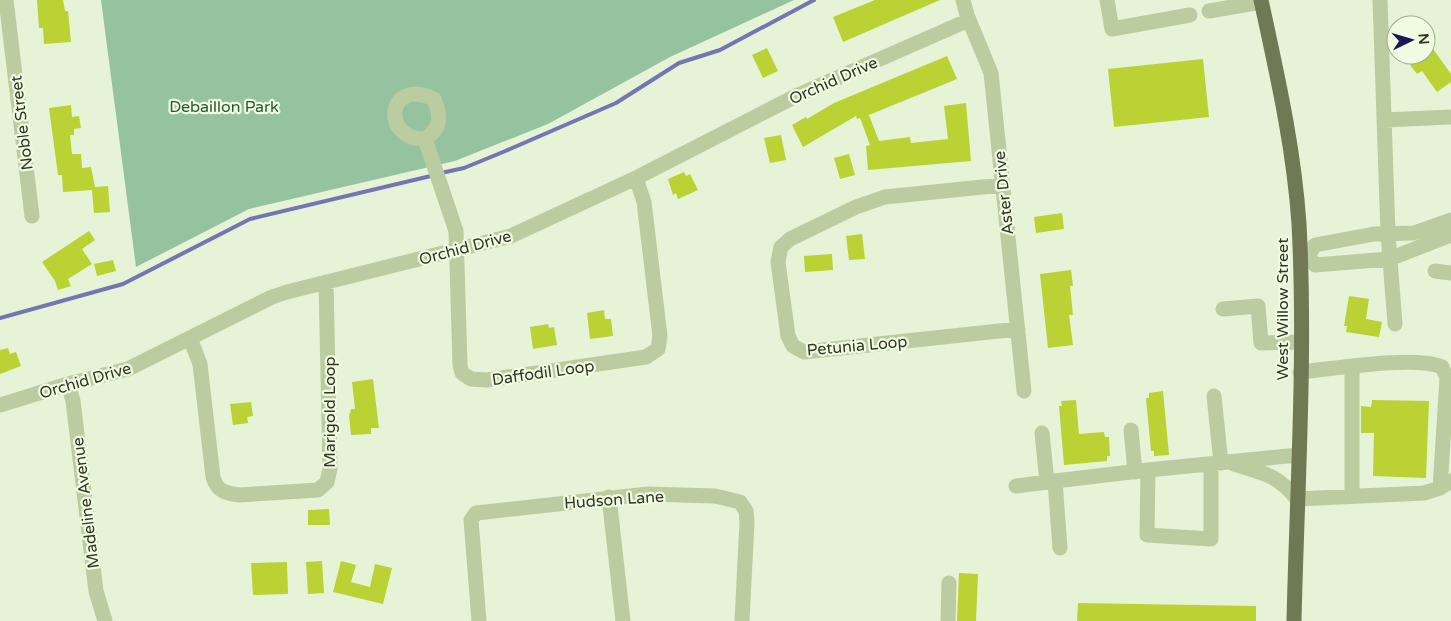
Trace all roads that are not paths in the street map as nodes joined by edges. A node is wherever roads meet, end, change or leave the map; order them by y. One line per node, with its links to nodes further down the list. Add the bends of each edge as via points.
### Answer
1 (6, 0): 14 (street, Noble Street)
2 (963, 0): 8 (street, Aster Drive)
3 (1106, 0): 7 (street, via 1112,29)
4 (1380, 0): 10 (street)
5 (1261, 1): 6 (street); 20 (main road, West Willow Street, via 1289,136)
6 (1209, 11)
7 (1190, 15)
8 (969, 20): 12 (street, Orchid Drive, via 798,95); 13 (street, Aster Drive, via 991,73)
9 (1451, 117): 10 (street)
10 (1384, 120): 16 (street)
11 (425, 139): 19 (street, Daffodil Loop, via 456,231)
12 (636, 178): 19 (street, Orchid Drive, via 511,236); 19 (street, Daffodil Loop, via 644,202 660,336 658,349 646,357 487,380 470,379 460,365)
13 (1002, 185): 28 (street, Aster Drive); 28 (street, Petunia Loop, via 885,197 856,207 784,243 778,262 788,336 793,346 804,352)
14 (32, 216)
15 (1451, 220): 16 (street, via 1414,233)
16 (1388, 234): 18 (street); 21 (street)
17 (1451, 235): 21 (street)
18 (1350, 238): 20 (street, via 1315,245); 22 (street, via 1366,249 1366,257)
19 (458, 250): 25 (street, Orchid Drive)
20 (1304, 256): 22 (street, via 1315,265); 30 (main road, West Willow Street)
21 (1390, 259): 22 (street); 27 (street)
22 (1362, 261)
23 (1435, 271): 24 (street)
24 (1451, 273)
25 (326, 282): 29 (street, Orchid Drive, via 272,297); 29 (street, Marigold Loop, via 330,469 327,482 318,490 239,495 228,494 216,486 200,364)
26 (1223, 309): 30 (street, via 1258,306 1261,343)
27 (1395, 324)
28 (1018, 329): 34 (street, Aster Drive)
29 (190, 338): 33 (street, Orchid Drive, via 128,369)
30 (1300, 342): 32 (main road, West Willow Street)
31 (1352, 368): 32 (street); 43 (street, via 1424,362 1442,367 1447,378); 45 (street)
32 (1300, 372): 39 (main road, West Willow Street)
33 (68, 384): 36 (street, Orchid Drive); 50 (street, Madeline Avenue, via 73,402 96,591)
34 (1024, 391)
35 (1214, 396): 40 (street)
36 (0, 406)
37 (1131, 430): 41 (street)
38 (1042, 433): 42 (street)
39 (1298, 454): 40 (street); 47 (main road, West Willow Street)
40 (1220, 463): 41 (street); 41 (street, via 1211,539 1147,535); 47 (street, via 1272,476 1285,484)
41 (1141, 471): 42 (street)
42 (1051, 482): 44 (street); 48 (street)
43 (1445, 485): 45 (street, via 1424,493)
44 (1016, 486)
45 (1352, 496): 47 (street)
46 (610, 497): 51 (street, Hudson Lane, via 476,513 471,520); 52 (street); 53 (street, Hudson Lane, via 696,495 740,502 746,511 747,522)
47 (1297, 500): 55 (main road, West Willow Street)
48 (1060, 548)
49 (949, 583): 54 (street)
50 (105, 621)
51 (479, 621)
52 (623, 621)
53 (742, 621)
54 (948, 621)
55 (1294, 621)

